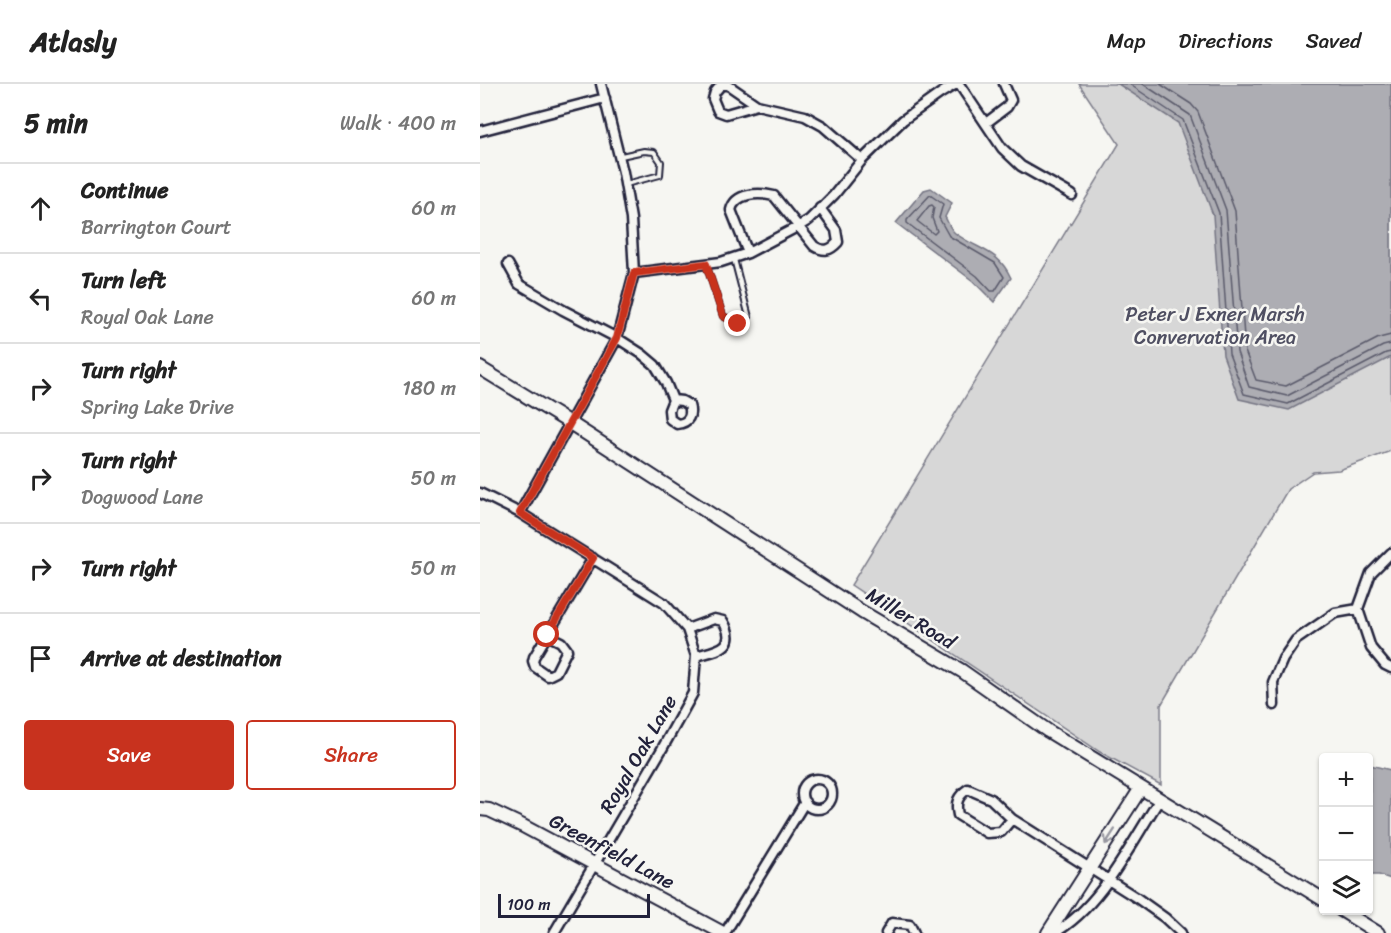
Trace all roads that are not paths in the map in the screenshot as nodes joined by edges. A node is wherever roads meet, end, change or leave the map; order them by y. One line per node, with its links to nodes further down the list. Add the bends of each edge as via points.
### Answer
1 (601, 84): 4 (street)
2 (958, 84): 6 (street); 9 (street, via 903,120)
3 (1004, 84): 6 (street, via 1011,100)
4 (605, 98): 7 (street); 8 (street)
5 (757, 105): 5 (street, via 728,85 721,85 713,99 718,111 726,114); 9 (street, via 805,117 823,126)
6 (986, 123): 11 (street, via 1002,148 1021,166)
7 (480, 131)
8 (619, 157): 10 (street); 10 (lane, via 654,152 661,162 660,175)
9 (862, 160): 12 (street)
10 (625, 184): 18 (street, via 632,219)
11 (1072, 195)
12 (820, 208): 13 (street); 13 (street, via 838,236 832,249 814,246)
13 (799, 226): 14 (street); 14 (street, via 774,196 741,196 731,210)
14 (748, 253): 15 (street)
15 (734, 258): 17 (street); 17 (lane, via 749,317 738,324 723,316)
16 (508, 264): 19 (street, via 519,284)
17 (706, 264): 18 (street)
18 (634, 273): 19 (street)
19 (617, 338): 21 (street, via 655,365); 22 (street)
20 (480, 368): 22 (street, Miller Road)
21 (673, 400)
22 (570, 423): 24 (street); 33 (street, Miller Road)
23 (480, 493): 24 (street, Royal Oak Lane)
24 (520, 513): 26 (street, Royal Oak Lane)
25 (1391, 553): 27 (street, via 1371,573)
26 (593, 558): 28 (street, Royal Oak Lane, via 664,603); 29 (street)
27 (1358, 609): 31 (street, via 1371,648); 32 (street, via 1335,613 1296,639 1282,659 1274,682)
28 (687, 629): 30 (street, Royal Oak Lane); 30 (street, via 714,619 723,621 729,632 723,648)
29 (547, 635): 29 (street, via 533,662 548,676 556,672 567,650)
30 (696, 656): 38 (street, Royal Oak Lane, via 693,693)
31 (1391, 668)
32 (1274, 705)
33 (1141, 788): 34 (street, Miller Road); 39 (street, one-way to 39)
34 (1160, 799): 40 (street); 41 (street, Miller Road)
35 (805, 802): 44 (street)
36 (480, 809): 38 (street, Greenfield Lane, via 524,826)
37 (1012, 819): 37 (street, via 991,799 968,789 956,805 957,815 987,834 1001,832); 39 (street)
38 (594, 864): 43 (street, Royal Oak Lane); 44 (street, Greenfield Lane)
39 (1090, 867): 40 (street); 47 (street)
40 (1109, 879): 48 (street, via 1079,915); 49 (street)
41 (1319, 898)
42 (1349, 915): 50 (street)
43 (554, 933)
44 (724, 933)
45 (886, 933): 46 (street, via 892,923 910,925)
46 (914, 933)
47 (1048, 933)
48 (1054, 933)
49 (1181, 933)
50 (1378, 933)

